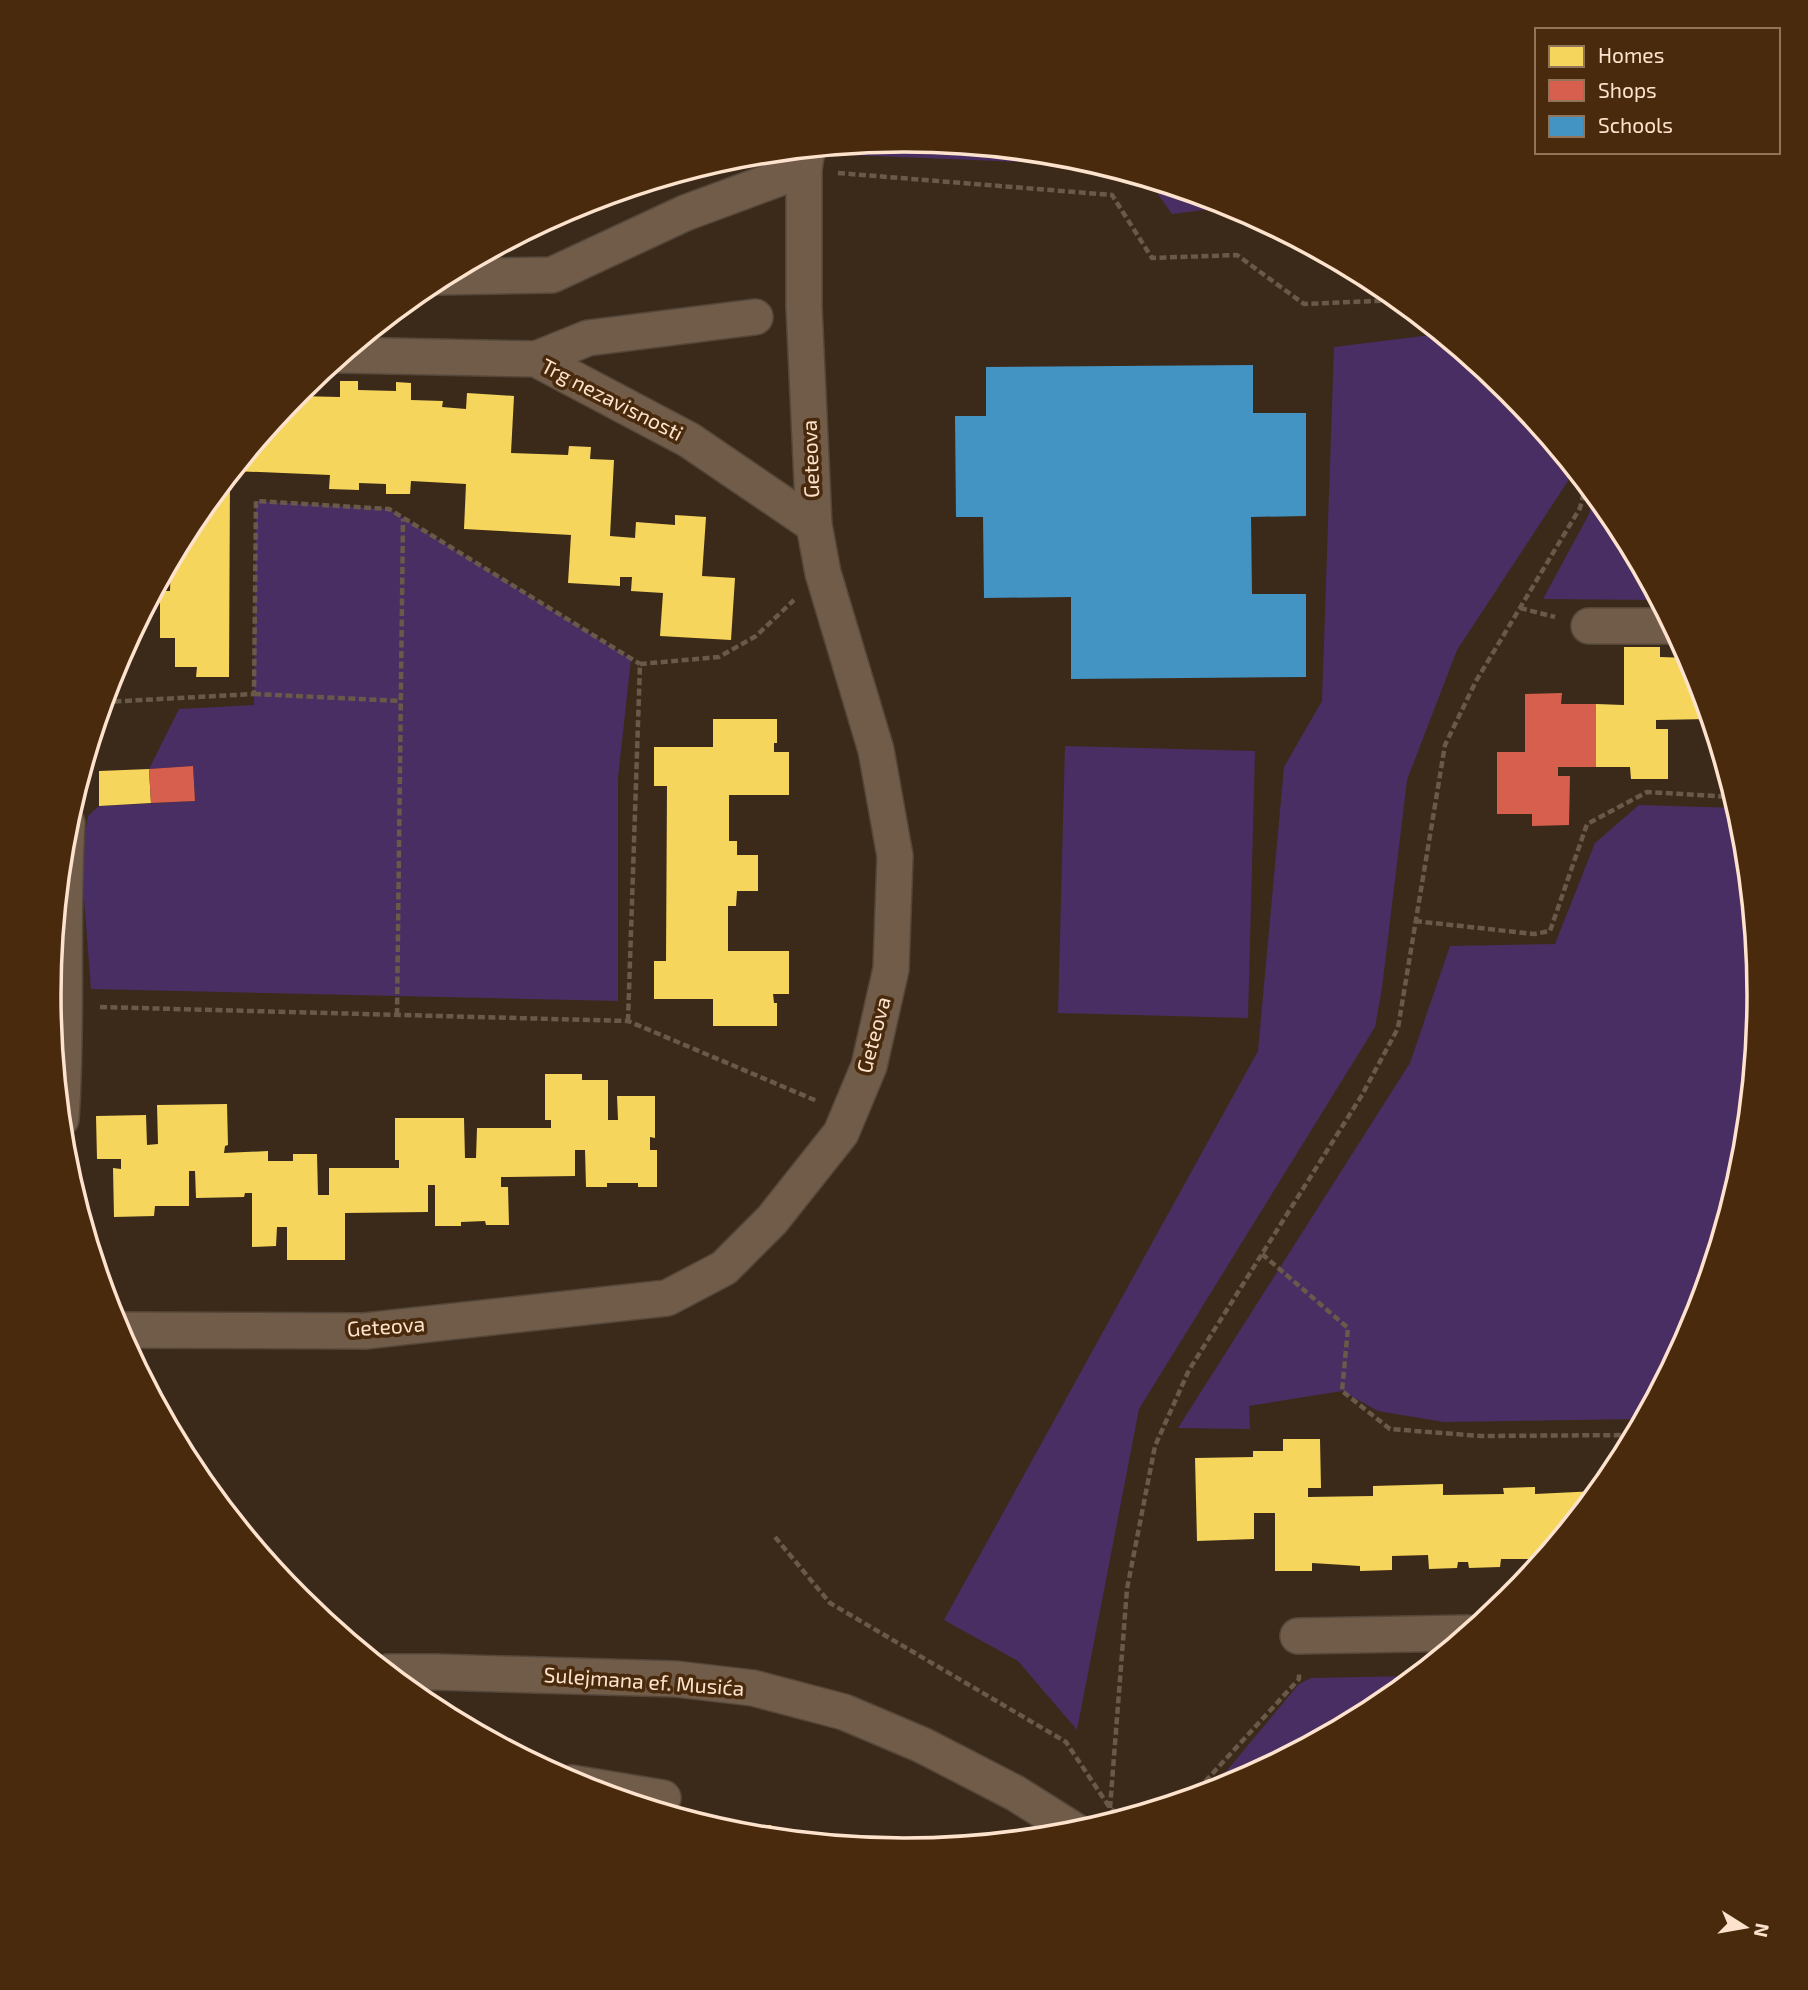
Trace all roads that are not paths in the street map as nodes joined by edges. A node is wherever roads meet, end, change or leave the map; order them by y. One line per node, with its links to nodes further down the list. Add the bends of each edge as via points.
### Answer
1 (805, 159): 2 (street, via 552,275); 6 (street, Geteova, via 804,307)
2 (464, 277)
3 (755, 317): 5 (street, via 588,338)
4 (355, 355): 5 (street, Trg nezavisnosti)
5 (536, 359): 6 (street, Trg nezavisnosti, via 689,440)
6 (814, 525): 11 (street, Geteova, via 823,573 876,750 895,856 891,969 869,1066 841,1133 772,1220 724,1268 667,1298 365,1331)
7 (1590, 626): 8 (street)
8 (1662, 626)
9 (64, 929): 10 (street)
10 (65, 1070)
11 (131, 1330)
12 (1455, 1633): 13 (street)
13 (1298, 1636)
14 (402, 1672): 17 (street, Sulejmana ef. Musića, via 676,1679 753,1688 844,1712 922,1745)
15 (633, 1793): 16 (street)
16 (663, 1798)
17 (1063, 1823)

